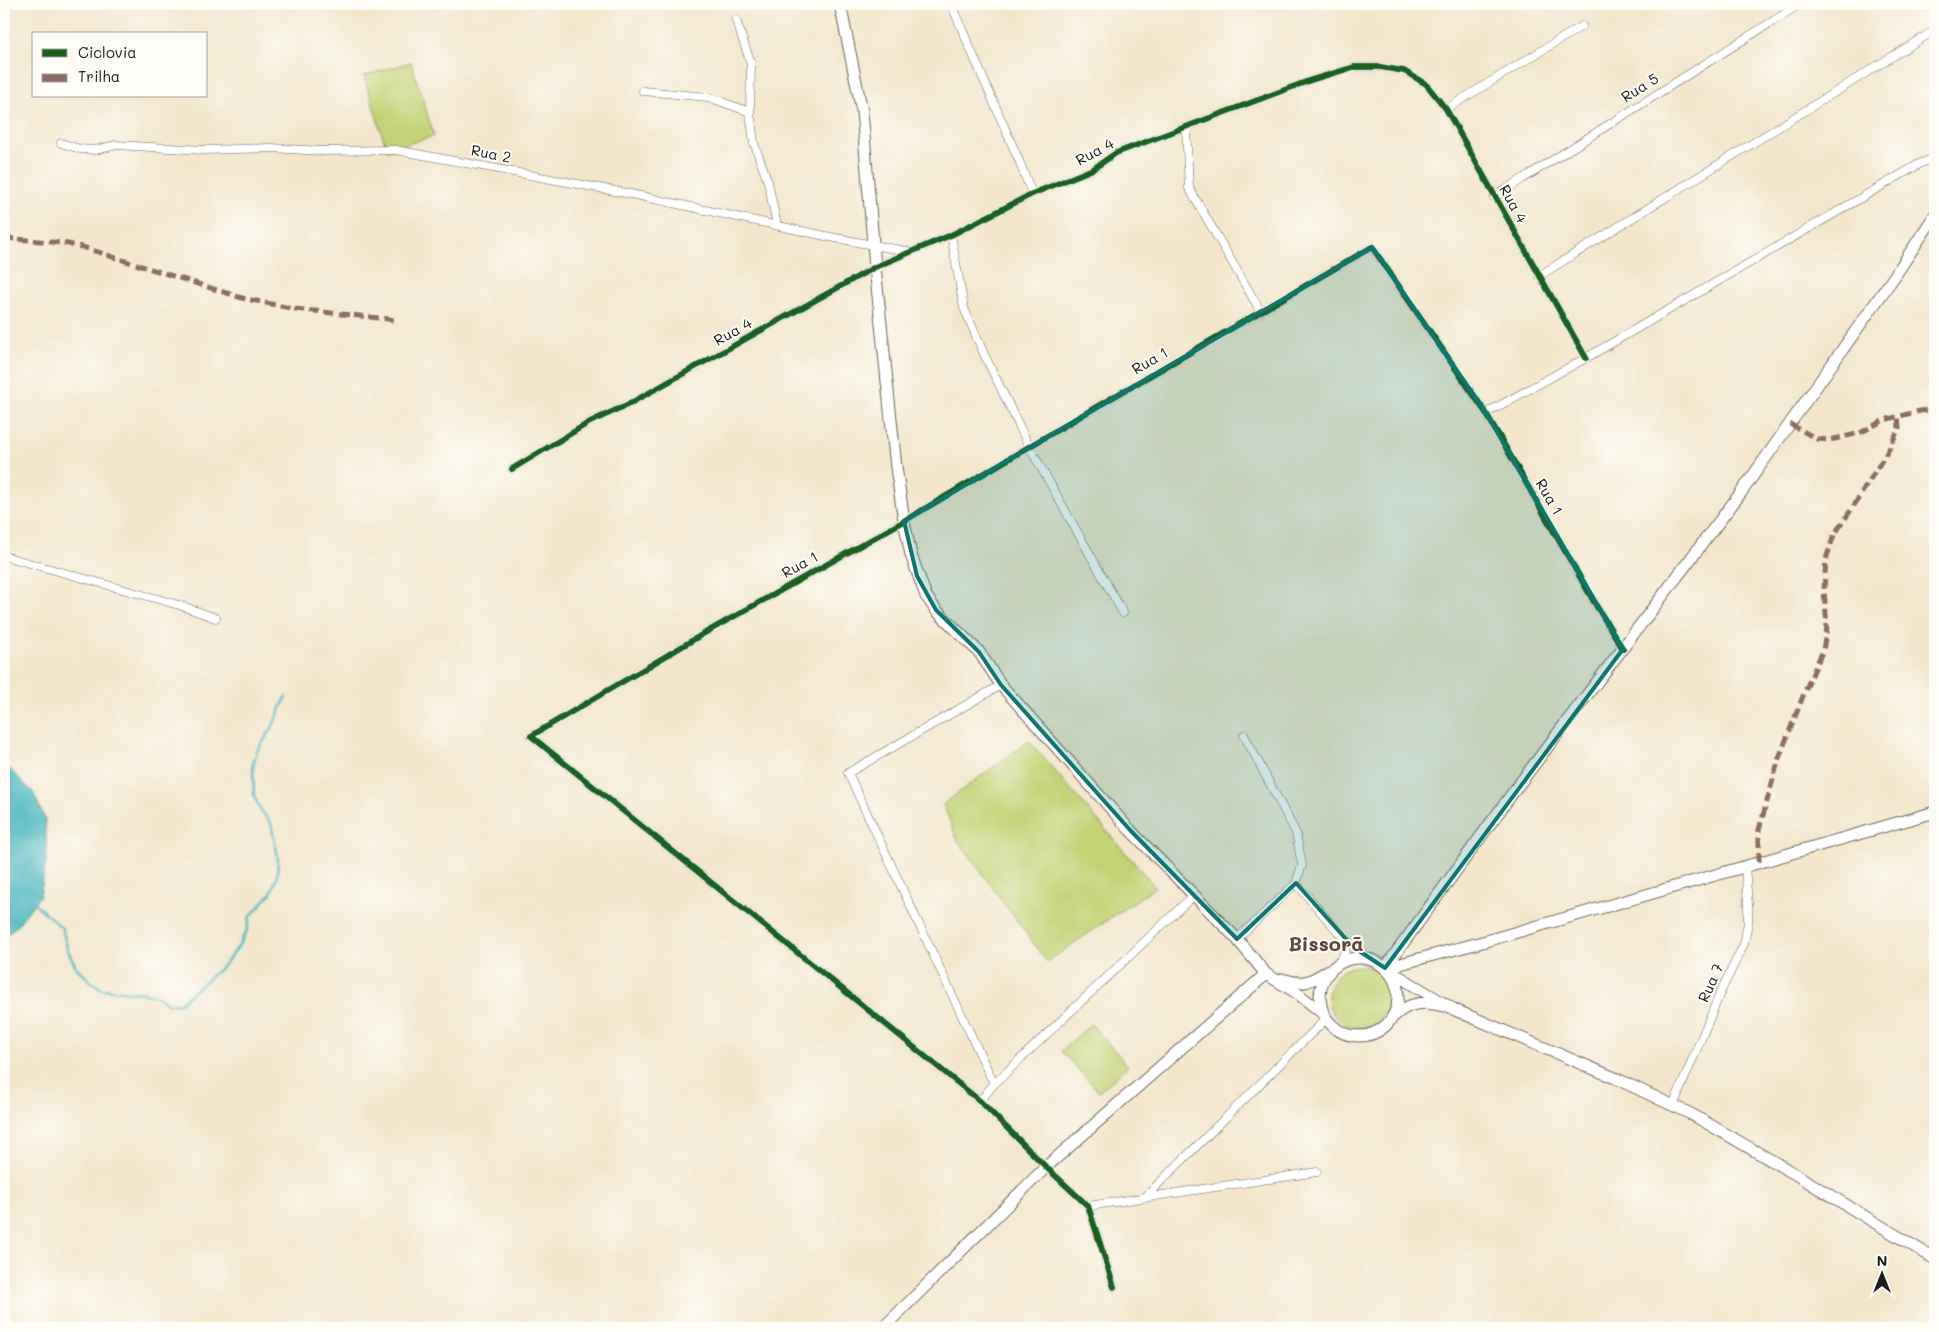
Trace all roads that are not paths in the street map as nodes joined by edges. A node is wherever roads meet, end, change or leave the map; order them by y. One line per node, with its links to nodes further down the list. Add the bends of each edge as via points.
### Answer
1 (840, 4): 18 (main road, via 862,111)
2 (951, 4): 13 (street)
3 (1800, 4): 14 (street, Rua 5)
4 (736, 20): 9 (street, via 751,64)
5 (1582, 26): 8 (street)
6 (1935, 30): 21 (street)
7 (643, 91): 9 (street, via 708,98)
8 (1446, 109): 10 (street, Rua 4, via 1426,84 1404,71 1380,67 1354,68 1311,80); 14 (street, Rua 4)
9 (750, 112): 16 (street, via 754,142 768,182)
10 (1186, 127): 13 (street, Rua 4, via 1116,153 1092,169); 22 (street, via 1189,188)
11 (61, 142): 16 (street, Rua 2, via 94,150 116,145 204,150 396,150)
12 (1935, 158): 23 (street, via 1920,163)
13 (1032, 194): 17 (street, Rua 4)
14 (1494, 196): 21 (street, Rua 4)
15 (1935, 215): 31 (main road, via 1740,494)
16 (776, 225): 18 (street, Rua 2)
17 (950, 234): 19 (street, Rua 4); 25 (street, via 964,308)
18 (873, 244): 19 (street, Rua 2); 20 (main road)
19 (911, 252): 20 (street, Rua 4)
20 (875, 267): 26 (street, Rua 4, via 627,405 590,422); 27 (main road)
21 (1539, 276): 23 (street, Rua 4)
22 (1261, 312): 24 (street, Rua 1, via 1372,247); 25 (street, Rua 1)
23 (1586, 358): 24 (street)
24 (1486, 413): 31 (street, Rua 1)
25 (1030, 448): 27 (street, Rua 1); 29 (street)
26 (512, 470)
27 (904, 522): 32 (main road, via 911,555 926,596 979,652); 48 (street, Rua 1, via 702,634 531,736)
28 (4, 556): 30 (street)
29 (1123, 613)
30 (216, 618)
31 (1623, 649): 42 (main road, via 1516,787)
32 (1001, 685): 37 (main road, via 1130,830); 47 (street, via 848,772)
33 (1244, 735): 36 (street, via 1296,833 1302,866)
34 (1935, 812): 35 (main road)
35 (1745, 866): 42 (main road); 49 (street, Rua 7, via 1748,922 1744,944)
36 (1296, 883): 38 (street); 39 (street)
37 (1194, 895): 38 (main road); 47 (street)
38 (1237, 939): 43 (main road)
39 (1346, 940): 40 (street); 41 (street, via 1345,952)
40 (1372, 960): 41 (main road, via 1350,959); 42 (main road)
41 (1336, 966): 43 (main road, via 1297,984); 45 (main road, via 1326,977 1321,992)
42 (1385, 968): 44 (main road); 46 (main road, via 1398,989 1398,1003)
43 (1266, 974): 45 (main road); 50 (main road)
44 (1455, 1010): 46 (main road, via 1420,1003 1404,1007); 49 (main road)
45 (1326, 1016): 46 (main road, via 1342,1031 1359,1036 1376,1032); 52 (street)
46 (1392, 1017)
47 (994, 1084): 48 (street)
48 (980, 1101): 50 (street)
49 (1673, 1106): 54 (main road, via 1694,1115)
50 (1046, 1167): 53 (street); 56 (main road)
51 (1317, 1172): 52 (street)
52 (1146, 1196): 53 (street)
53 (1088, 1206): 55 (street)
54 (1935, 1259)
55 (1114, 1287)
56 (882, 1328)

